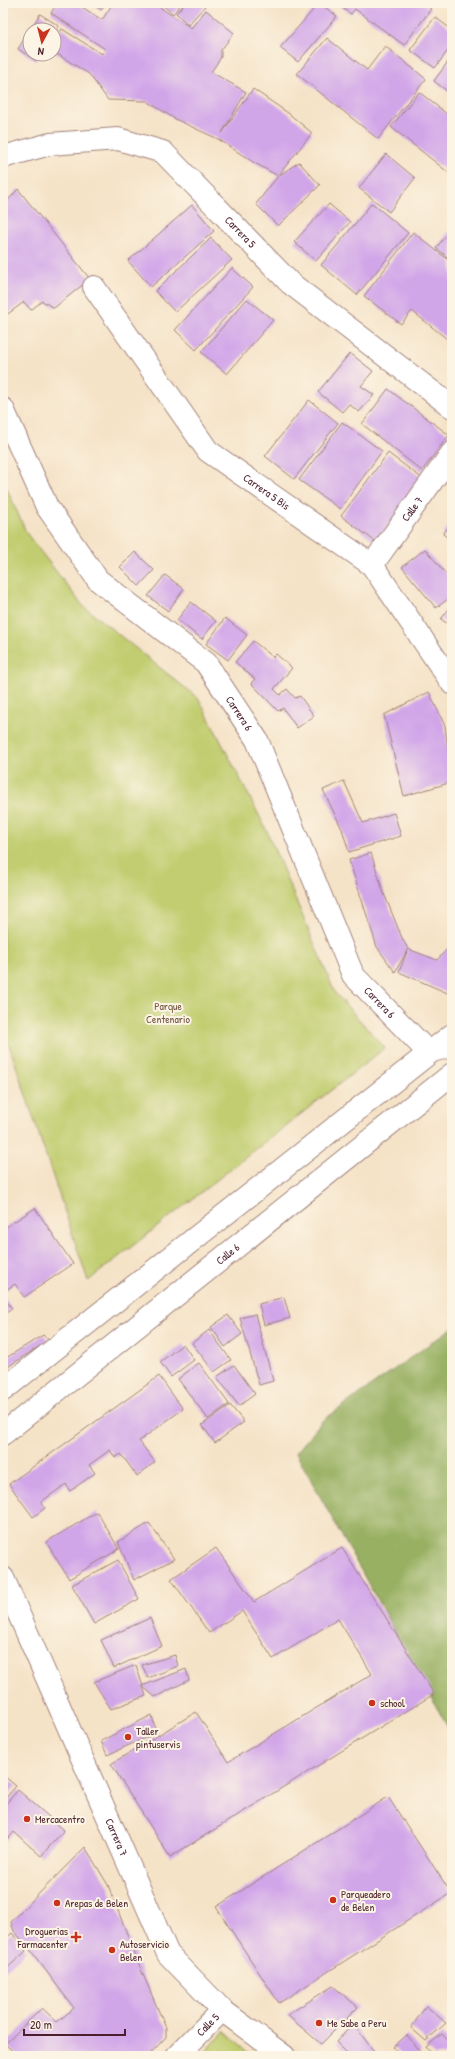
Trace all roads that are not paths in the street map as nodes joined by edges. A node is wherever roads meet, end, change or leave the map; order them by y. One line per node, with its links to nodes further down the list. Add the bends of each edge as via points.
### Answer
1 (3, 157): 3 (street, Carrera 5, via 50,144 118,140 163,152 290,283)
2 (94, 287): 6 (street, Carrera 5 Bis, via 208,451)
3 (452, 407)
4 (3, 409): 10 (street, Carrera 6, via 47,507 98,580 206,663 257,740 353,975)
5 (452, 453): 6 (street, Calle 7)
6 (372, 565): 7 (street, Carrera 5 Bis)
7 (452, 684)
8 (452, 1034): 10 (street)
9 (452, 1046): 10 (street)
10 (428, 1052): 12 (street)
11 (452, 1074): 13 (street, Calle 6)
12 (3, 1390)
13 (3, 1434)
14 (3, 1578): 15 (street, Carrera 7, via 168,1954)
15 (222, 2010): 16 (street, Calle 5); 17 (street, Carrera 7)
16 (177, 2056)
17 (284, 2056)

